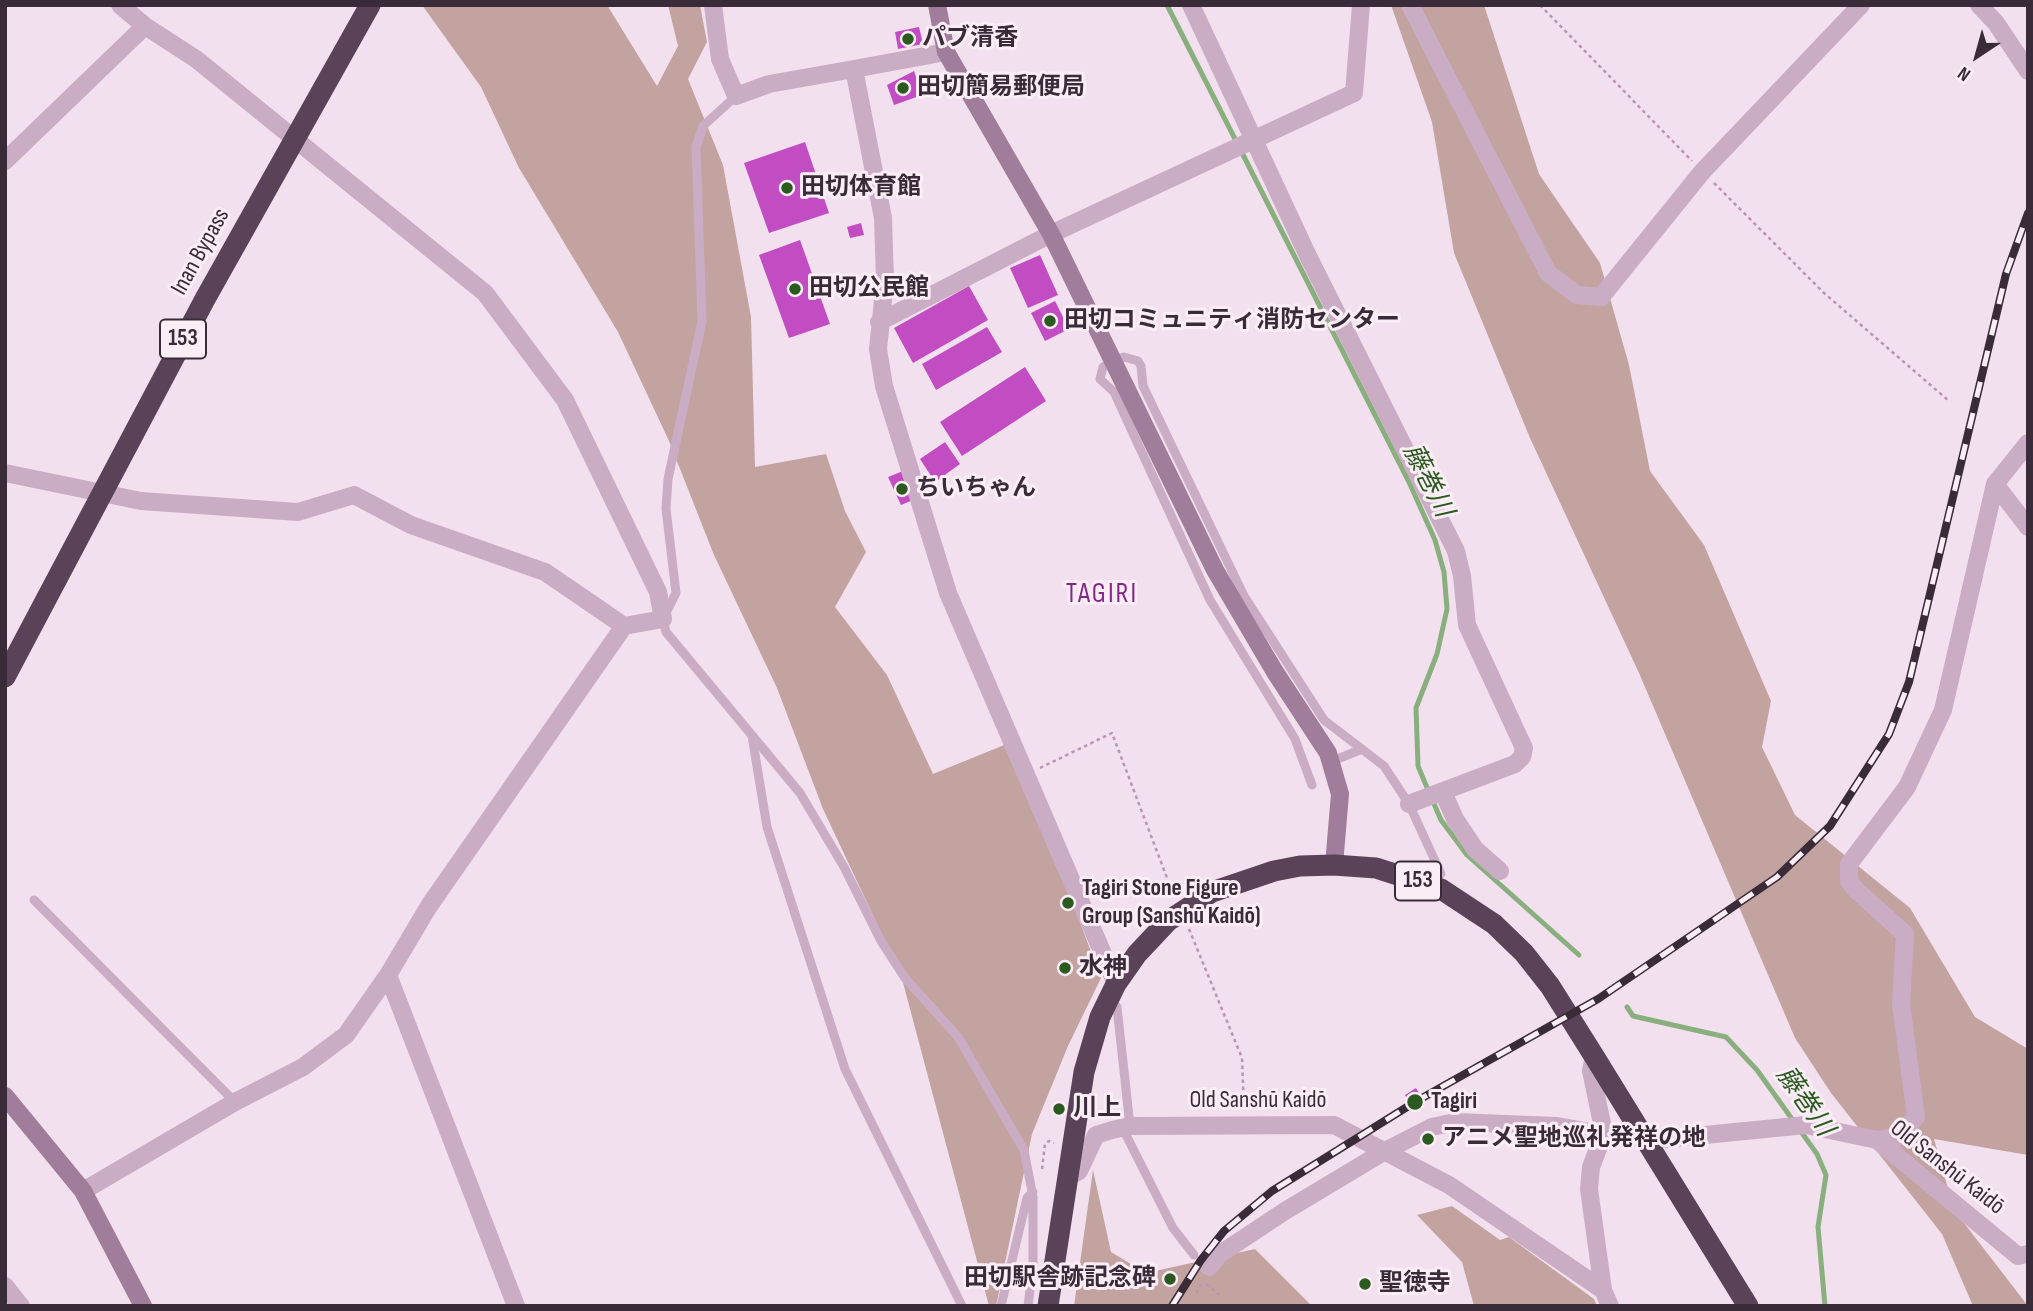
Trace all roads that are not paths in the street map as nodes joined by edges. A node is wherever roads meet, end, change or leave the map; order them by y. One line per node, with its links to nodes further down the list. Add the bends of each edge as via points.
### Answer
1 (120, 5): 10 (street)
2 (370, 5): 26 (highway, Inan Bypass / 153, bridge, via 205,299)
3 (713, 5): 14 (street, via 720,59)
4 (937, 5): 11 (street)
5 (1191, 5): 15 (street)
6 (1361, 5): 15 (street, via 1354,93)
7 (1410, 5): 8 (street, via 1548,273 1577,295 1601,297 1702,172)
8 (1861, 5)
9 (1979, 5): 13 (street)
10 (145, 26): 16 (street); 24 (street, via 197,60 485,293 565,400 658,592)
11 (946, 52): 12 (street); 17 (street)
12 (854, 69): 14 (street, via 769,84); 18 (street, via 883,218 885,281)
13 (2028, 71)
14 (736, 96): 24 (lane, via 703,126 696,147 702,321 668,480 666,509 676,593)
15 (1254, 141): 17 (street); 31 (street, via 1456,551 1467,625 1524,748 1515,764)
16 (5, 161)
17 (1051, 234): 18 (street); 19 (street)
18 (878, 322): 38 (street, via 884,386 948,593 1028,774)
19 (1114, 361): 28 (lane, via 1124,357 1138,361 1143,386 1244,596 1324,720); 30 (lane, via 1103,367 1100,379 1114,392 1210,600 1314,770); 33 (street, via 1215,570 1328,752 1340,794)
20 (2028, 443): 22 (street)
21 (5, 473): 25 (street, via 141,501 298,512 354,495 411,525 545,572)
22 (1996, 484): 23 (street); 46 (street, via 1943,710 1907,787 1849,864 1849,881 1856,890 1905,934 1901,1004 1916,1117 1897,1137)
23 (2028, 527)
24 (663, 619): 25 (street); 27 (lane, via 666,632)
25 (624, 626): 37 (street, via 429,906)
26 (5, 677)
27 (752, 732): 50 (lane, via 800,793 905,978 958,1037 1024,1150); 59 (lane, via 767,827 845,1069)
28 (1362, 748): 29 (lane); 32 (lane)
29 (1340, 758)
30 (1312, 785)
31 (1441, 792): 32 (street); 34 (street, via 1475,849)
32 (1414, 802): 35 (lane)
33 (1334, 865): 38 (highway, 153, via 1274,871 1212,891 1168,921); 39 (highway, 153, via 1399,874 1441,889 1483,916 1524,953)
34 (1500, 871)
35 (1441, 874)
36 (34, 900): 41 (lane)
37 (388, 975): 41 (street, via 346,1035 303,1067); 58 (street)
38 (1113, 991): 42 (lane); 48 (highway, 153, via 1084,1072)
39 (1594, 1056): 43 (street, via 1591,1071); 63 (highway, 153)
40 (5, 1096): 49 (street)
41 (235, 1102): 49 (street)
42 (1126, 1127): 47 (street, Old Sanshū Kaidō, via 1334,1125); 48 (street, Old Sanshū Kaidō, via 1096,1135 1079,1171); 52 (lane, via 1173,1228)
43 (1604, 1133): 44 (street); 47 (street, via 1557,1126 1455,1122 1432,1127); 55 (street, via 1591,1167 1589,1189)
44 (1630, 1139)
45 (1664, 1139): 46 (street, Old Sanshū Kaidō, via 1806,1125)
46 (1877, 1140): 51 (street, Old Sanshū Kaidō, via 2018,1256)
47 (1385, 1151): 53 (street, via 1220,1254); 55 (street, Old Sanshū Kaidō, via 1449,1185)
48 (1067, 1178): 62 (highway, 153)
49 (83, 1191): 57 (street)
50 (1032, 1192): 60 (lane); 61 (lane, via 1033,1266)
51 (2028, 1254)
52 (1194, 1255)
53 (1206, 1275)
54 (5, 1286): 56 (street)
55 (1606, 1298)
56 (21, 1306)
57 (144, 1306)
58 (516, 1306)
59 (962, 1306)
60 (1001, 1306)
61 (1028, 1306)
62 (1048, 1306)
63 (1748, 1306)

